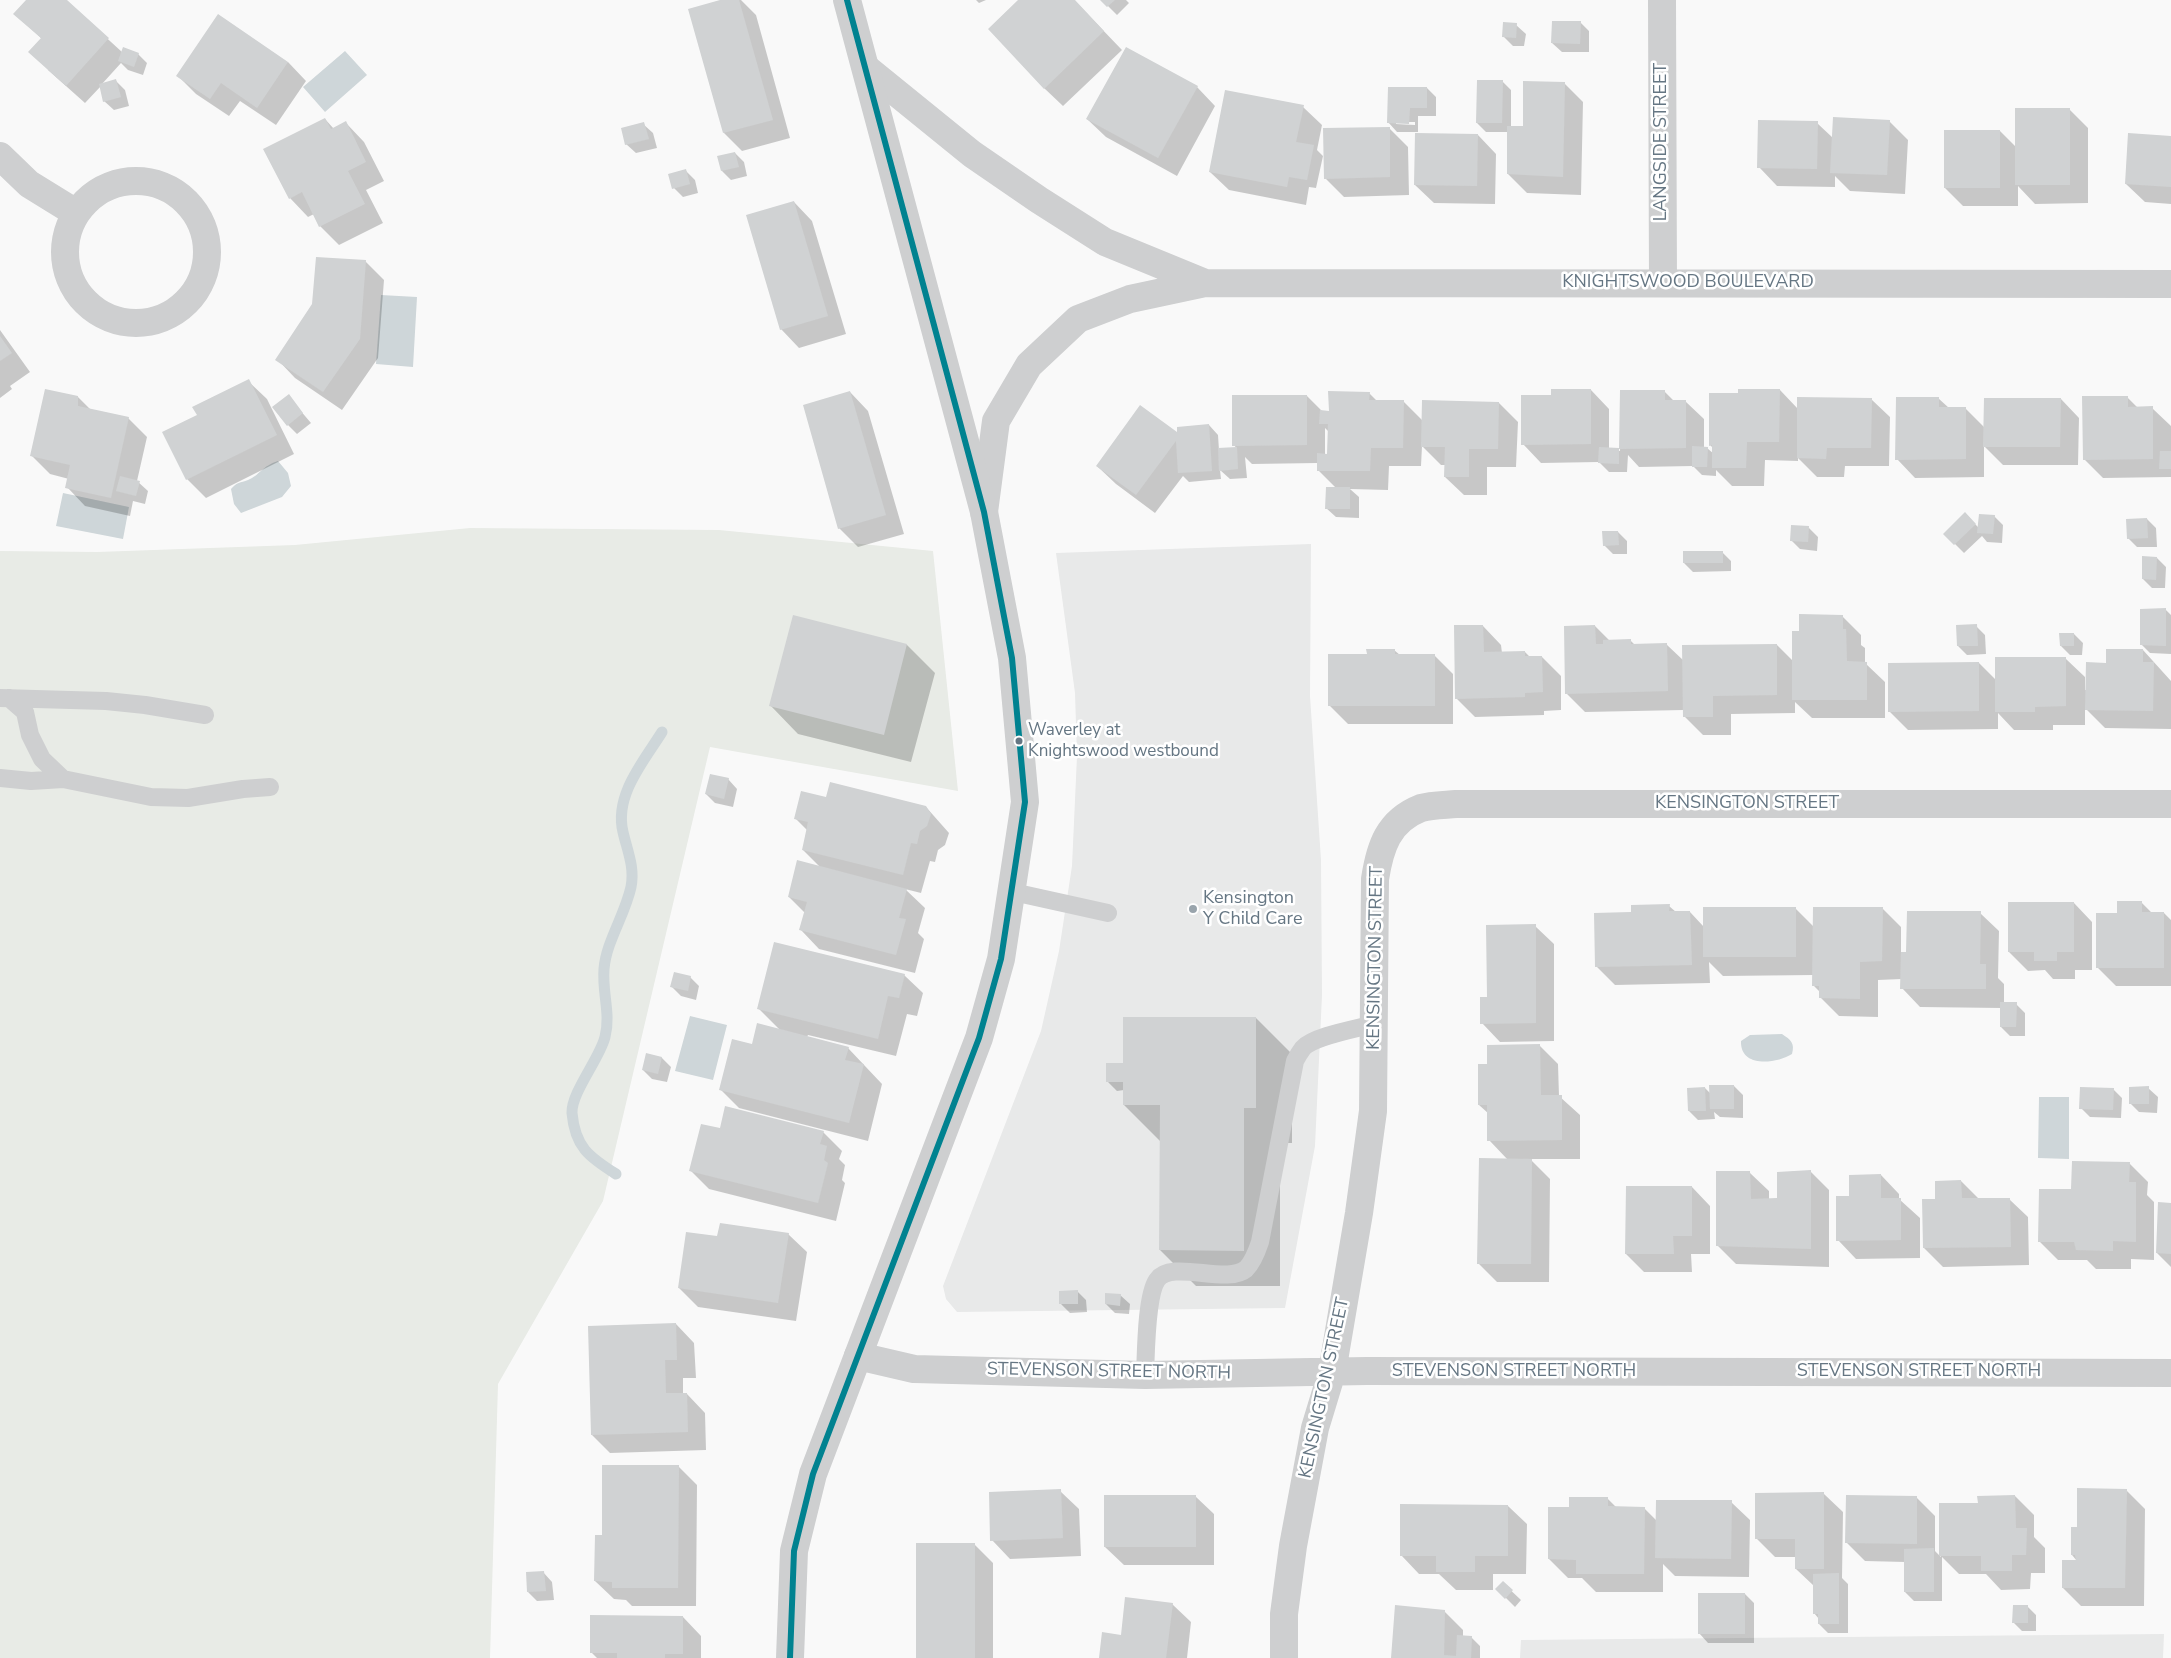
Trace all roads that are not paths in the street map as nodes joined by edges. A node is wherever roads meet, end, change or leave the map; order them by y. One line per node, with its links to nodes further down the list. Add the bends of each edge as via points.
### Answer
1 (847, 0): 3 (street)
2 (1662, 0): 7 (street, LANGSIDE STREET)
3 (866, 68): 6 (street, KNIGHTSWOOD BOULEVARD, via 972,154 1105,242); 9 (street)
4 (0, 156): 5 (street, via 29,184)
5 (76, 213): 5 (street, via 66,245 70,281 84,301 102,315 124,322 148,323 170,314 189,300 202,280 207,257 205,234 195,212 180,196 159,185 141,182 113,185 92,196)
6 (1205, 283): 7 (street, KNIGHTSWOOD BOULEVARD); 9 (street, KNIGHTSWOOD BOULEVARD, via 1130,299 1078,319 1029,365 996,421)
7 (1663, 283): 8 (street, KNIGHTSWOOD BOULEVARD)
8 (2171, 284)
9 (984, 512): 16 (street, via 1012,658 1025,802)
10 (4, 698): 11 (lane, via 106,701); 13 (lane, via 25,712 30,735 42,759)
11 (205, 715)
12 (0, 778): 13 (lane, via 31,781)
13 (64, 779): 14 (lane, via 151,797 188,798)
14 (270, 787)
15 (2171, 804): 18 (street, KENSINGTON STREET, via 1475,804 1422,808 1396,823 1380,850 1375,879)
16 (1013, 892): 17 (lane); 19 (street, via 1001,959 979,1038)
17 (1108, 913)
18 (1374, 1024): 20 (street, KENSINGTON STREET, via 1373,1111); 22 (lane, via 1316,1040 1300,1052 1295,1061 1255,1256 1245,1269 1235,1274 1168,1272 1157,1279 1151,1298)
19 (858, 1356): 22 (street, STEVENSON STREET NORTH, via 914,1369); 23 (street, via 821,1449 794,1551)
20 (1332, 1372): 21 (street, STEVENSON STREET NORTH); 22 (street, STEVENSON STREET NORTH); 24 (street, KENSINGTON STREET, via 1315,1428 1293,1546 1284,1614)
21 (2171, 1373)
22 (1145, 1375)
23 (790, 1658)
24 (1284, 1658)

